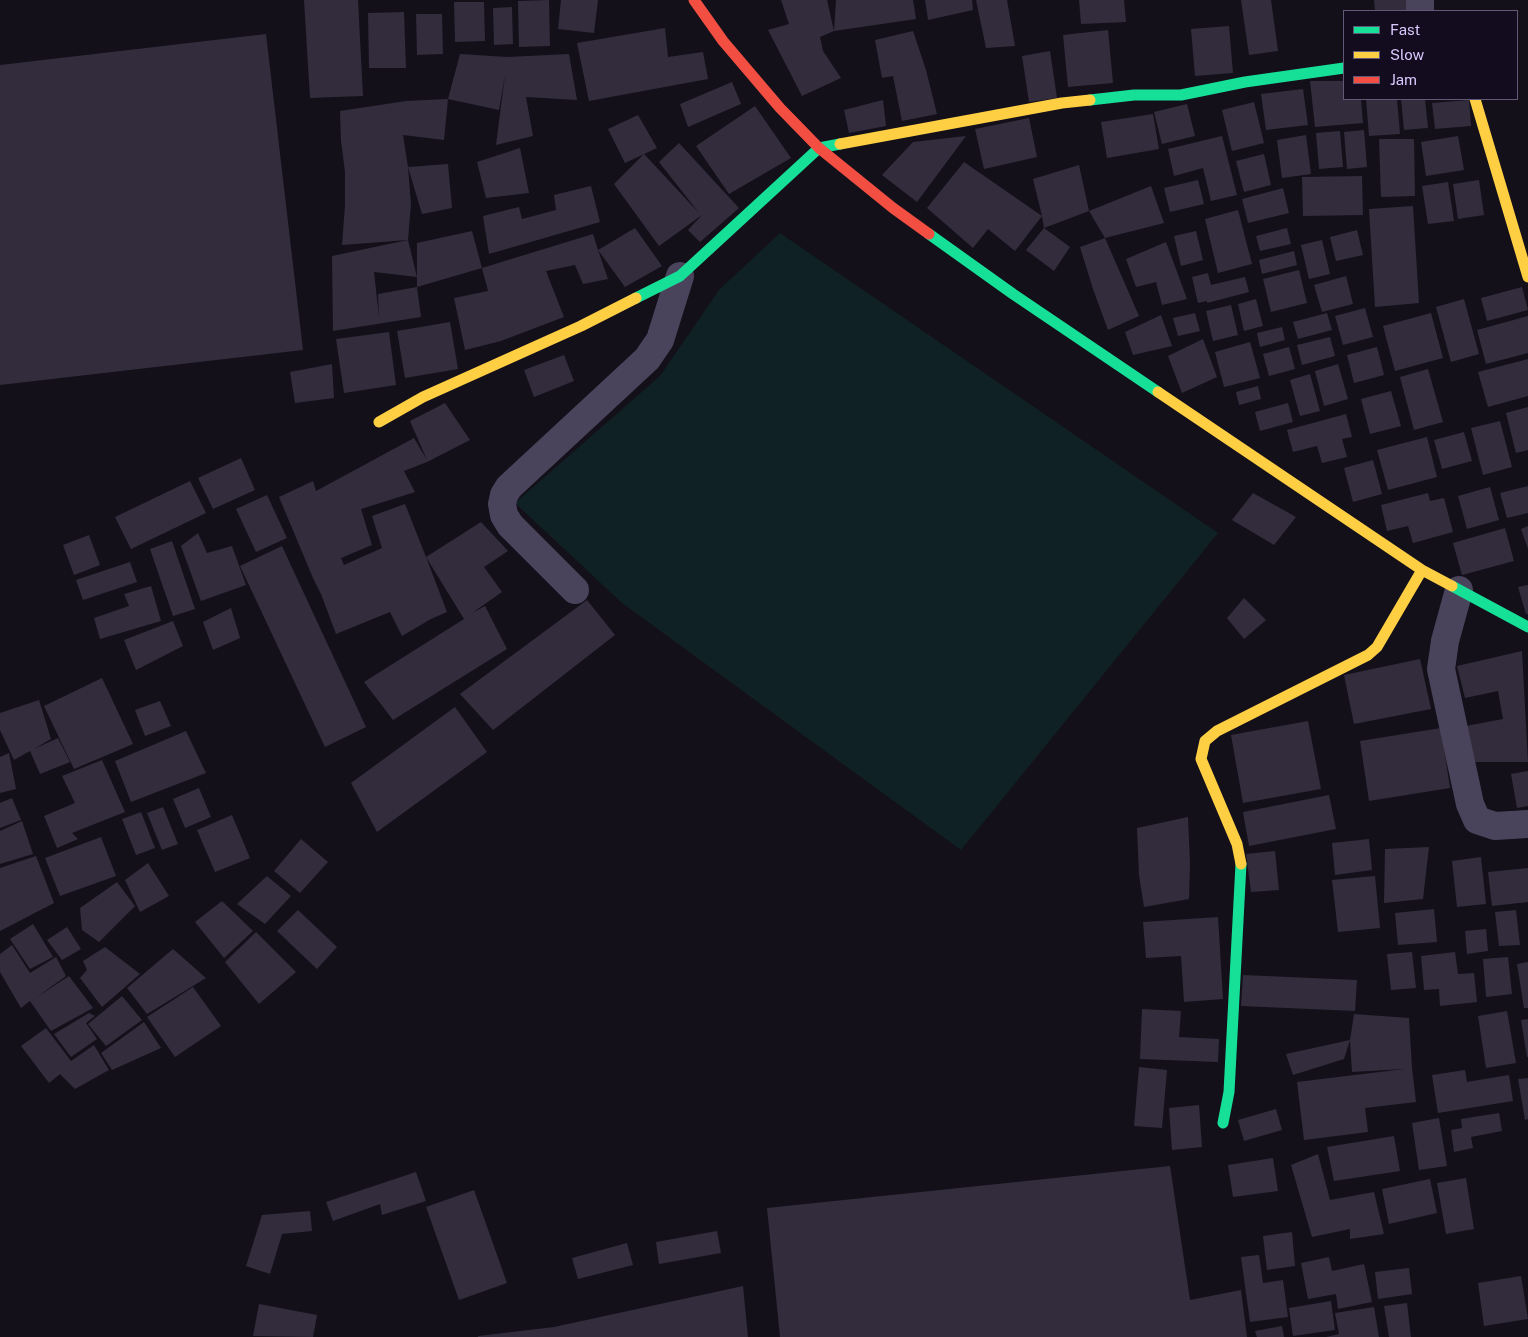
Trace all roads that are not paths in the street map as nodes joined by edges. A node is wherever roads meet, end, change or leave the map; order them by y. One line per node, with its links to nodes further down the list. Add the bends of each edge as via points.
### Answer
1 (694, 0): 4 (street, via 780,108)
2 (1343, 68): 4 (street, via 1181,95 1134,94 1062,103)
3 (1474, 100): 6 (street)
4 (819, 148): 5 (street); 8 (street, via 893,208 1013,294)
5 (680, 276): 7 (street, via 581,326 423,397); 9 (street, via 660,340 646,359 504,495 504,515 510,525)
6 (1528, 277)
7 (380, 422)
8 (1422, 570): 10 (street); 13 (street, via 1377,647 1368,655 1217,730 1205,741 1201,759 1237,844 1241,863 1229,1092)
9 (575, 590)
10 (1459, 590): 11 (street); 12 (street, via 1445,640 1442,669 1470,804 1477,820 1495,826)
11 (1528, 627)
12 (1528, 824)
13 (1223, 1123)

